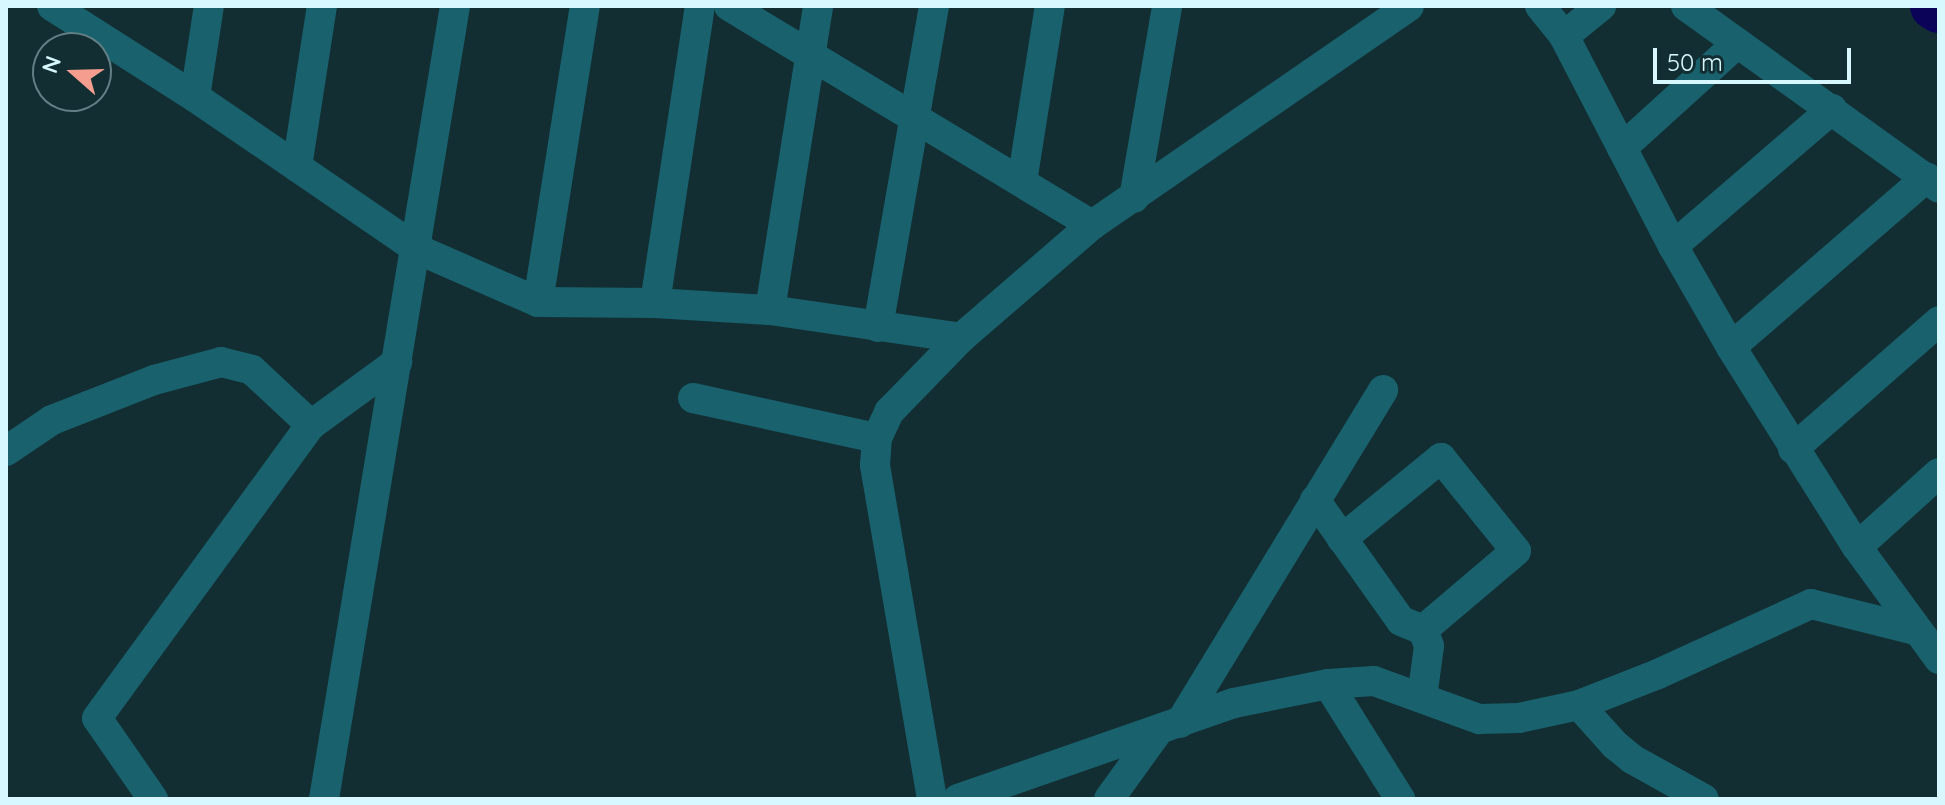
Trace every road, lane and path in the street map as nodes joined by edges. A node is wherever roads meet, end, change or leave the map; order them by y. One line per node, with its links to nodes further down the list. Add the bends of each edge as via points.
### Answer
1 (52, 6): 16 (street)
2 (209, 6): 20 (street)
3 (322, 6): 24 (street)
4 (455, 6): 30 (street)
5 (585, 6): 31 (street)
6 (700, 6): 32 (street)
7 (729, 6): 19 (street)
8 (818, 6): 19 (street)
9 (934, 6): 22 (street)
10 (1050, 6): 25 (street)
11 (1167, 6): 27 (street)
12 (1409, 6): 27 (street)
13 (1540, 6): 17 (street)
14 (1601, 6): 17 (street)
15 (1686, 6): 18 (street)
16 (91, 18): 20 (street)
17 (1564, 36): 23 (street)
18 (1738, 43): 21 (street); 23 (street)
19 (810, 55): 22 (street); 33 (street)
20 (195, 97): 24 (street)
21 (1832, 109): 26 (street); 29 (street)
22 (916, 119): 25 (street); 35 (street)
23 (1622, 148): 29 (street)
24 (297, 167): 30 (street)
25 (1022, 182): 28 (street)
26 (1933, 182): 37 (street)
27 (1134, 198): 28 (street)
28 (1092, 225): 36 (street)
29 (1673, 246): 37 (street)
30 (417, 249): 31 (street); 38 (street)
31 (538, 302): 32 (street)
32 (655, 303): 33 (street)
33 (770, 310): 35 (street)
34 (1939, 321): 43 (street)
35 (878, 327): 36 (street)
36 (961, 338): 42 (street, via 889,412)
37 (1731, 347): 43 (street)
38 (397, 362): 41 (street); 56 (street)
39 (1383, 390): 46 (street)
40 (693, 398): 42 (street)
41 (311, 425): 44 (street, via 252,370 221,362 154,380 52,420); 55 (street, via 97,718)
42 (877, 438): 57 (street, via 875,465)
43 (1793, 449): 48 (street)
44 (6, 451)
45 (1939, 473): 48 (street)
46 (1315, 500): 47 (street); 54 (street)
47 (1342, 539): 49 (street, via 1401,621); 49 (street, via 1441,458 1516,551)
48 (1857, 547): 50 (street)
49 (1423, 630): 52 (street, via 1429,646)
50 (1928, 636): 53 (street, via 1811,604)
51 (1328, 684): 52 (street, via 1374,681); 54 (street, via 1234,703); 60 (street)
52 (1422, 698): 53 (street, via 1479,719 1519,718)
53 (1579, 705): 61 (street, via 1632,759)
54 (1169, 727): 58 (street); 59 (street)
55 (153, 799)
56 (324, 799)
57 (932, 799)
58 (958, 799)
59 (1109, 799)
60 (1400, 799)
61 (1704, 799)

